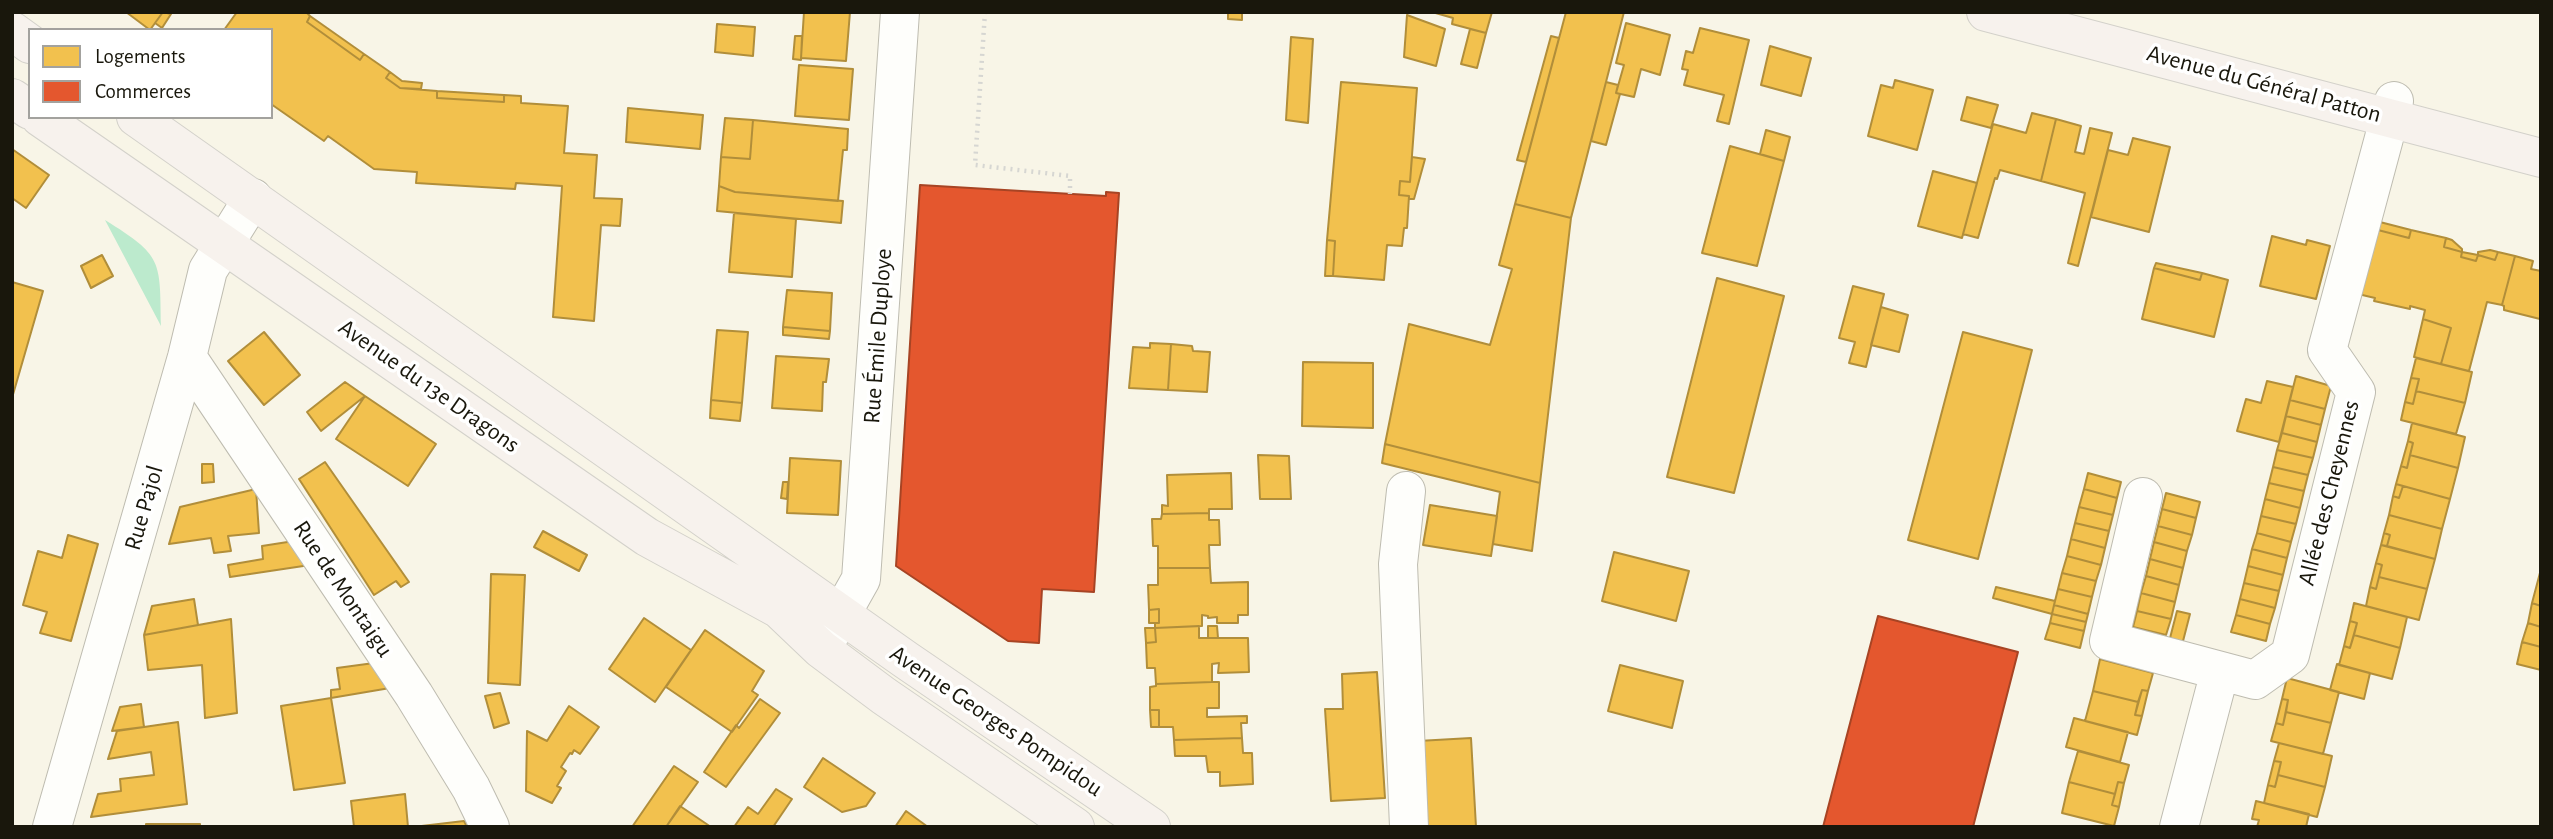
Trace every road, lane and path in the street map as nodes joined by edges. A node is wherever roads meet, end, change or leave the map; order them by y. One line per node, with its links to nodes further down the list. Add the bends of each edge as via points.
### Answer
1 (900, 12): 20 (street, Rue Émile Duploye, via 861,579)
2 (985, 12): 14 (path, via 975,165 1070,176)
3 (1986, 12): 9 (main road, Avenue du Général Patton)
4 (2049, 12): 9 (main road, Avenue du Général Patton)
5 (12, 32): 6 (main road)
6 (28, 43)
7 (12, 98): 8 (main road)
8 (28, 109)
9 (2393, 109): 12 (main road, Avenue du Général Patton); 13 (main road, Avenue du Général Patton); 22 (street, Allée des Cheyennes, via 2327,350 2356,392 2290,654 2255,680)
10 (43, 119): 16 (main road, Avenue du 13e Dragons)
11 (139, 119): 15 (main road)
12 (2541, 136)
13 (2541, 158)
14 (1070, 194)
15 (253, 198): 16 (street, Rue Pajol); 20 (main road)
16 (224, 243): 17 (street, Rue Pajol, via 208,270); 21 (main road, Avenue du 13e Dragons, via 647,537 779,609)
17 (187, 357): 23 (street, Rue Pajol); 24 (street, Rue de Montaigu, via 414,695)
18 (1406, 491): 27 (street, via 1398,564)
19 (2143, 497): 22 (street, Allée des Cheyennes, via 2109,641)
20 (842, 614): 21 (street, Rue Émile Duploye); 26 (main road, Avenue Georges Pompidou)
21 (821, 649): 25 (main road, Avenue Georges Pompidou)
22 (2220, 671): 28 (street)
23 (52, 827)
24 (490, 827)
25 (1075, 827)
26 (1151, 827)
27 (1409, 827)
28 (2179, 827)

